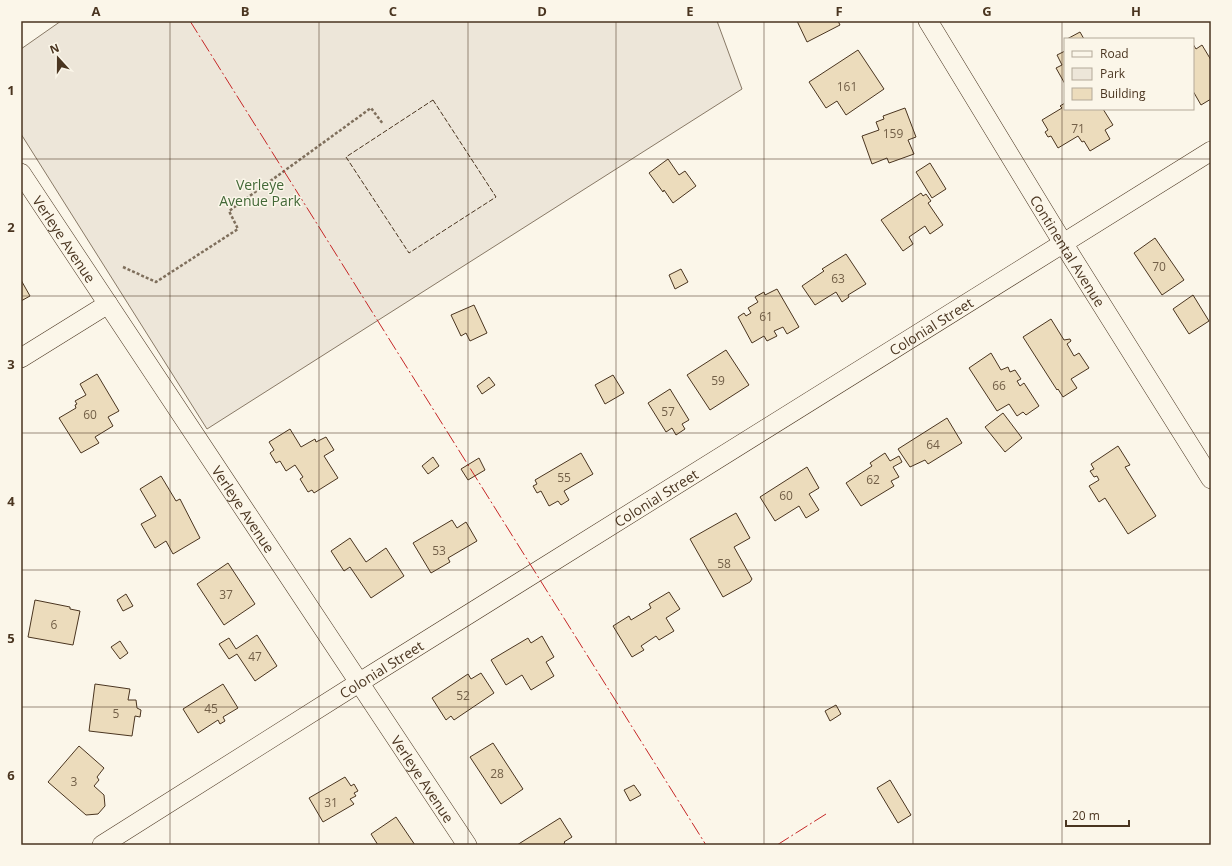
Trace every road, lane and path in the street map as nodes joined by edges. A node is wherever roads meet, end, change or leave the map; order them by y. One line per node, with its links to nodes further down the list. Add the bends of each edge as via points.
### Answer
1 (928, 21): 5 (street, Continental Avenue)
2 (383, 124): 6 (path, via 371,108 229,211 238,229 156,282)
3 (1211, 151): 5 (street, Colonial Street)
4 (21, 173): 7 (street, Verleye Avenue)
5 (1064, 243): 9 (street, Continental Avenue); 10 (street, Colonial Street)
6 (123, 267)
7 (108, 304): 8 (street); 10 (street, Verleye Avenue)
8 (21, 358)
9 (1211, 479)
10 (360, 682): 11 (street, Colonial Street); 12 (street, Verleye Avenue)
11 (102, 845)
12 (467, 845)

